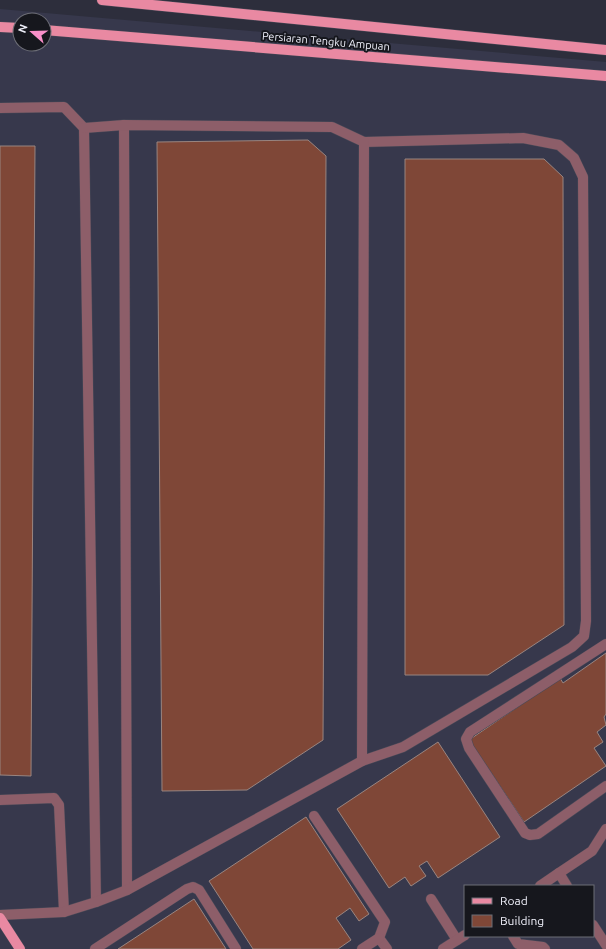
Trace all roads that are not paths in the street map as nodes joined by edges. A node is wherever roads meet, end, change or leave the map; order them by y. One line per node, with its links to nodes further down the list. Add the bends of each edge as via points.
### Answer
1 (102, 0): 5 (main road, Persiaran Tengku Ampuan)
2 (0, 27): 3 (main road)
3 (12, 28)
4 (52, 31): 6 (main road, Persiaran Tengku Ampuan)
5 (603, 50)
6 (602, 76)
7 (0, 108): 9 (street, via 64,108)
8 (124, 125): 9 (street); 10 (street, via 332,126); 20 (street)
9 (84, 128): 22 (street)
10 (364, 142): 12 (street); 12 (street, via 523,138 559,145 574,158 583,177 586,621 584,636 572,647 403,747)
11 (606, 644): 13 (street, via 470,732 466,739 473,755 525,833 530,835 538,834)
12 (362, 762): 20 (street)
13 (606, 786)
14 (0, 800): 23 (street, via 54,798 59,805)
15 (314, 816): 27 (street, via 385,922)
16 (606, 829): 17 (street, via 592,851)
17 (559, 874): 18 (street); 19 (street)
18 (542, 885)
19 (566, 885)
20 (127, 890): 22 (street)
21 (431, 899): 26 (street)
22 (96, 902): 23 (street)
23 (64, 912): 24 (street)
24 (0, 916): 30 (main road)
25 (594, 927): 29 (street)
26 (461, 937): 35 (street)
27 (379, 938): 33 (street); 34 (street)
28 (514, 943): 36 (street)
29 (606, 945)
30 (20, 949)
31 (95, 949): 32 (street, via 186,889 193,887 199,890)
32 (236, 949)
33 (362, 949)
34 (387, 949)
35 (443, 949)
36 (545, 949)

